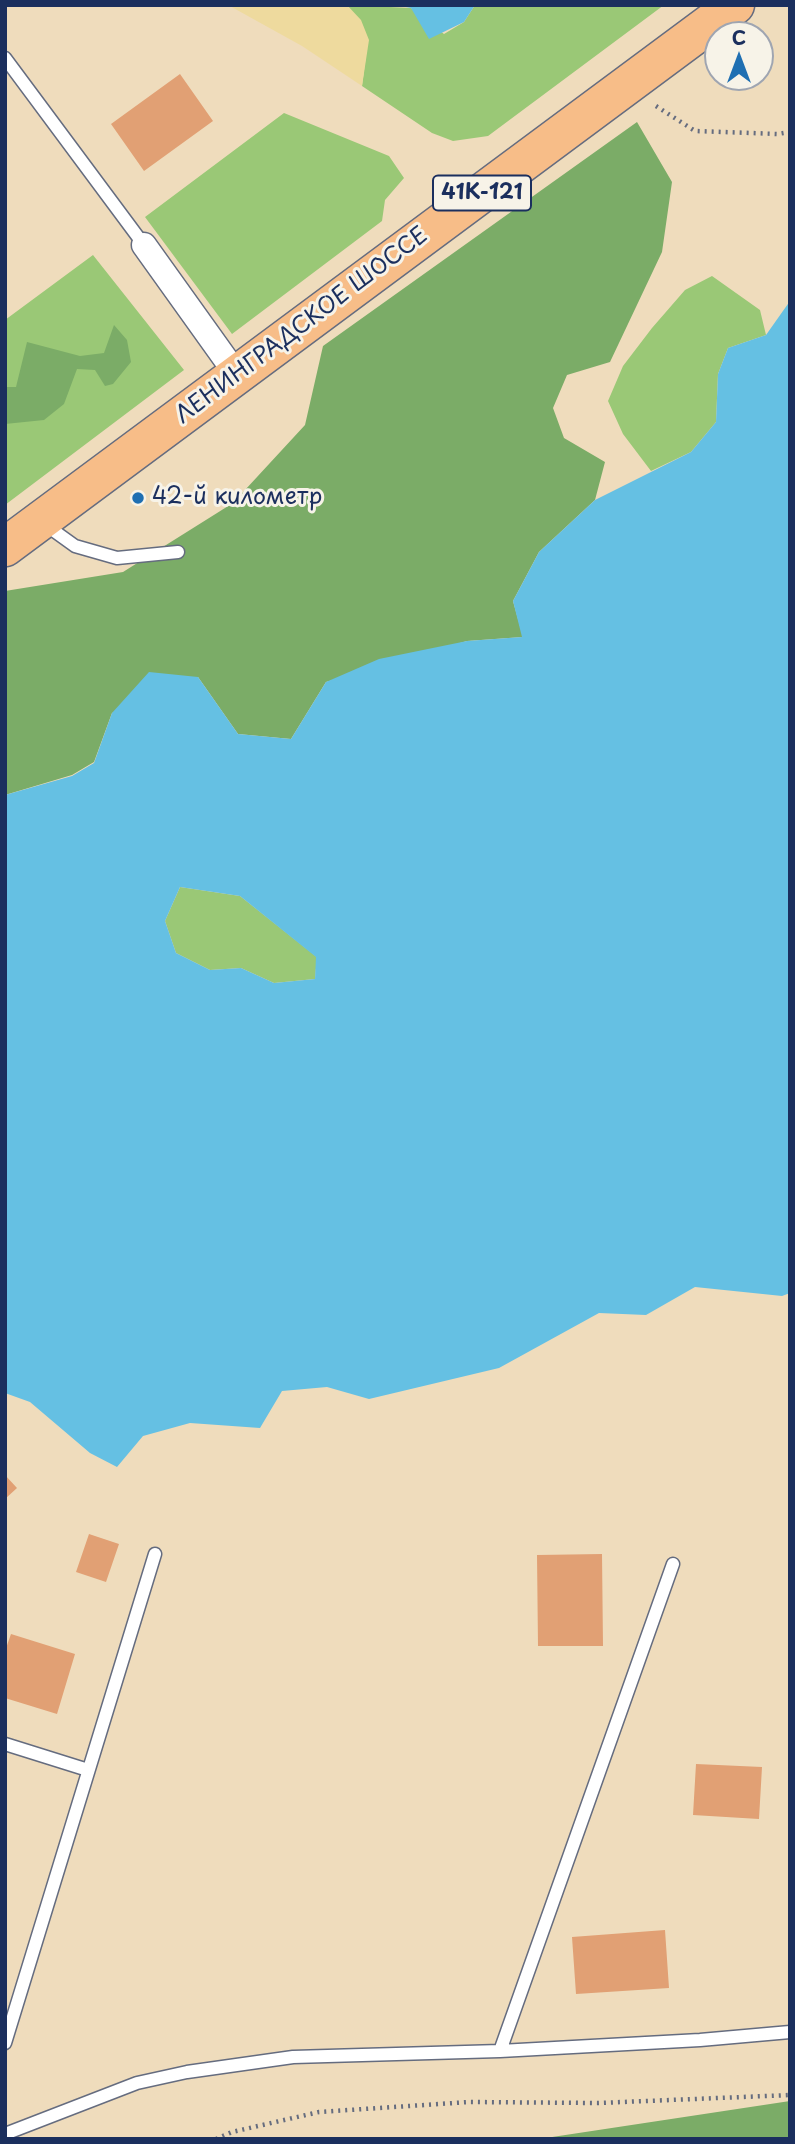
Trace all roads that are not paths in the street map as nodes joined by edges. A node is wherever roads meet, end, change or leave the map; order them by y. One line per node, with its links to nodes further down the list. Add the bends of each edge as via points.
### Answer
1 (735, 5): 4 (main road, ЛЕНИНГРАДСКОЕ ШОССЕ / 41К-121)
2 (5, 58): 3 (lane)
3 (144, 245): 4 (street)
4 (237, 375): 5 (main road, ЛЕНИНГРАДСКОЕ ШОССЕ / 41К-121)
5 (40, 521): 6 (main road, ЛЕНИНГРАДСКОЕ ШОССЕ / 41К-121); 7 (lane, via 75,546 117,558)
6 (5, 547)
7 (178, 552)
8 (155, 1554): 11 (lane)
9 (673, 1564): 14 (lane)
10 (5, 1744): 11 (lane)
11 (88, 1770): 13 (lane)
12 (790, 2032): 14 (lane)
13 (5, 2043)
14 (500, 2051): 15 (lane, via 293,2057 187,2072 137,2083)
15 (5, 2134)

